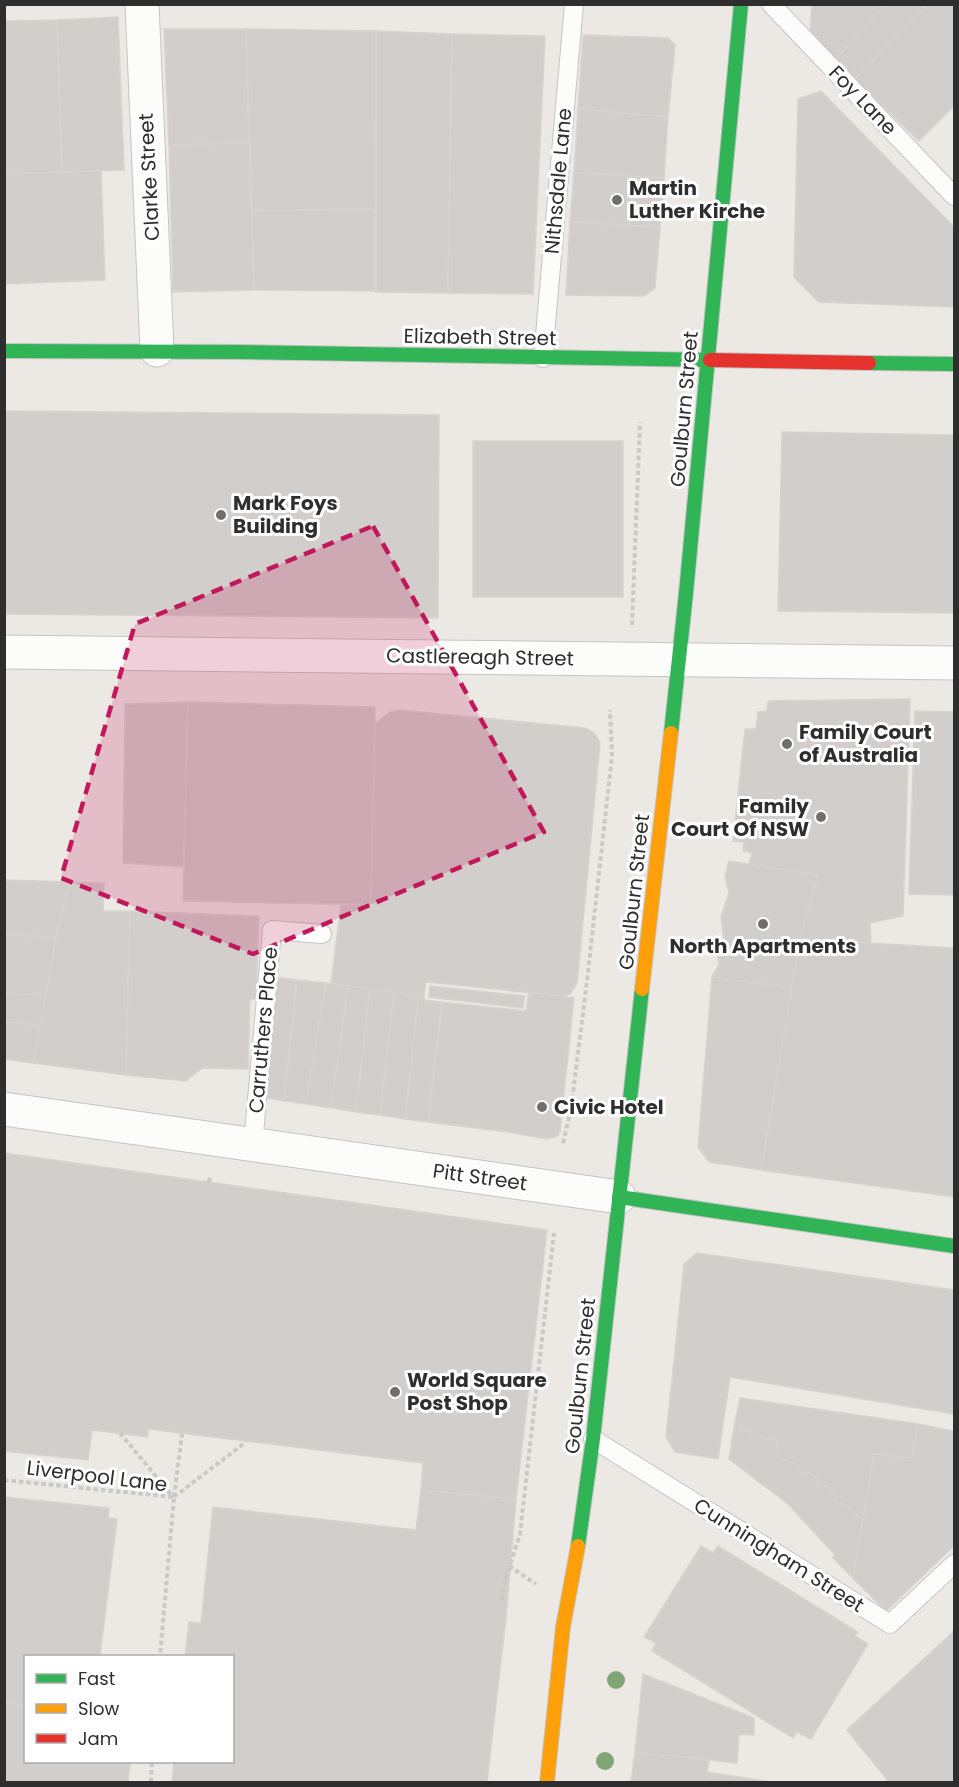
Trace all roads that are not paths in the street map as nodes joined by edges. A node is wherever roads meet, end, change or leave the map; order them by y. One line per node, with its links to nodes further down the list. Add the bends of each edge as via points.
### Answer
1 (142, 4): 7 (street, Clarke Street)
2 (574, 4): 9 (lane, Nithsdale Lane)
3 (726, 4): 5 (street)
4 (771, 4): 6 (lane, Foy Lane)
5 (741, 5): 10 (main road, Goulburn Street)
6 (954, 196)
7 (157, 350): 8 (main road, Elizabeth Street); 9 (main road, Elizabeth Street)
8 (4, 351)
9 (543, 358): 10 (main road, Elizabeth Street)
10 (708, 361): 11 (main road, Elizabeth Street); 13 (main road, Goulburn Street)
11 (954, 364)
12 (4, 652): 13 (street, Castlereagh Street)
13 (678, 661): 14 (street, Castlereagh Street); 18 (main road, Goulburn Street)
14 (954, 663)
15 (322, 934): 17 (lane, Carruthers Place, via 272,930)
16 (4, 1109): 17 (street, Pitt Street)
17 (253, 1145): 18 (street, Pitt Street)
18 (619, 1197): 19 (main road, Pitt Street); 20 (main road, Goulburn Street)
19 (954, 1246)
20 (593, 1439): 21 (lane, Cunningham Street, via 890,1624); 22 (main road, Goulburn Street, via 563,1627)
21 (954, 1564)
22 (547, 1782)

